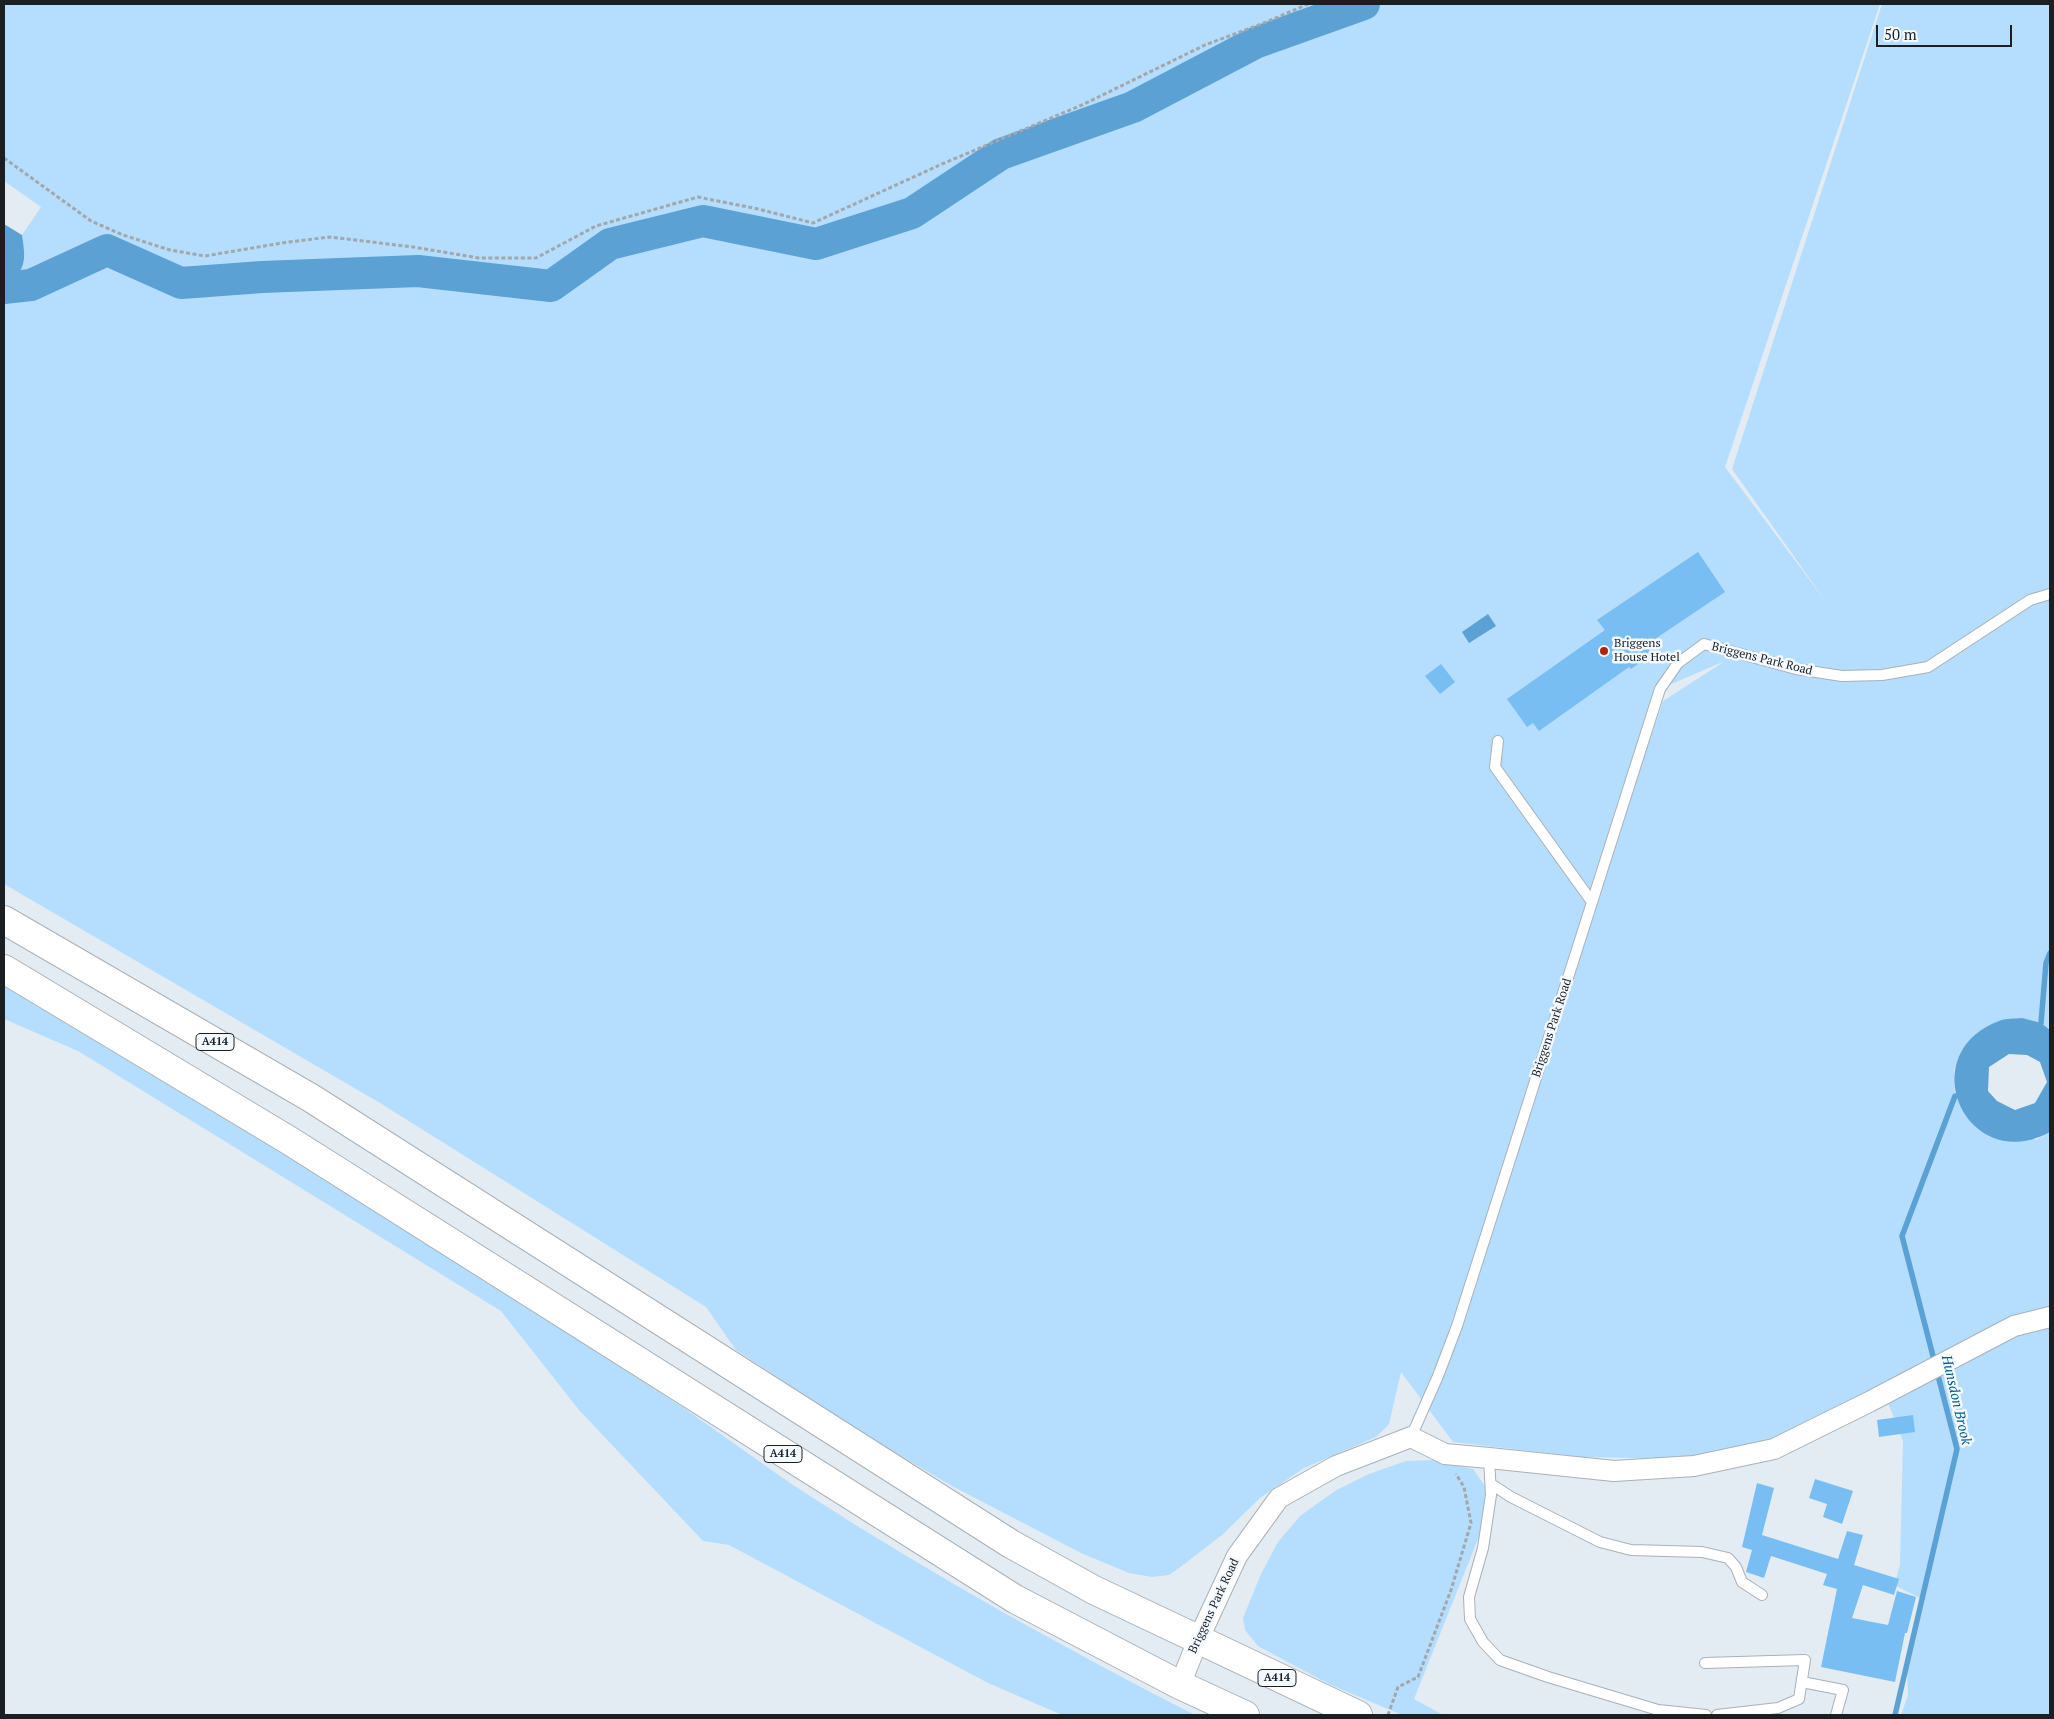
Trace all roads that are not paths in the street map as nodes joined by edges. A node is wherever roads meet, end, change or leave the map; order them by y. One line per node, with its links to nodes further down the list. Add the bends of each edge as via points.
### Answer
1 (2050, 594): 3 (lane, Briggens Park Road, via 2030,600 1928,666 1882,674 1842,676 1796,669 1704,644 1678,663 1660,689)
2 (1498, 741): 3 (lane, via 1495,767)
3 (1592, 902): 7 (lane, Briggens Park Road, via 1457,1326)
4 (4, 920): 11 (highway, A414, via 311,1098 1011,1544 1094,1590)
5 (4, 969): 14 (highway, A414, via 290,1141 1015,1599)
6 (2050, 1317): 8 (street, via 2014,1326 1774,1449 1694,1466 1614,1471)
7 (1411, 1436): 8 (street, via 1445,1454); 11 (street, Briggens Park Road, via 1336,1466 1279,1498 1237,1556)
8 (1489, 1458): 9 (lane)
9 (1491, 1484): 10 (lane, via 1600,1542 1630,1550 1702,1552 1728,1558 1742,1582); 17 (lane, via 1483,1548 1469,1597 1470,1619 1483,1642 1500,1660 1548,1677 1658,1710)
10 (1762, 1595)
11 (1198, 1640): 14 (street, Briggens Park Road); 16 (highway, A414)
12 (1705, 1663): 13 (lane, via 1805,1660)
13 (1802, 1682): 18 (lane, via 1799,1699 1778,1708); 19 (lane, via 1843,1690)
14 (1180, 1685): 15 (highway, A414)
15 (1245, 1715)
16 (1358, 1715)
17 (1706, 1715)
18 (1717, 1715)
19 (1836, 1715)

